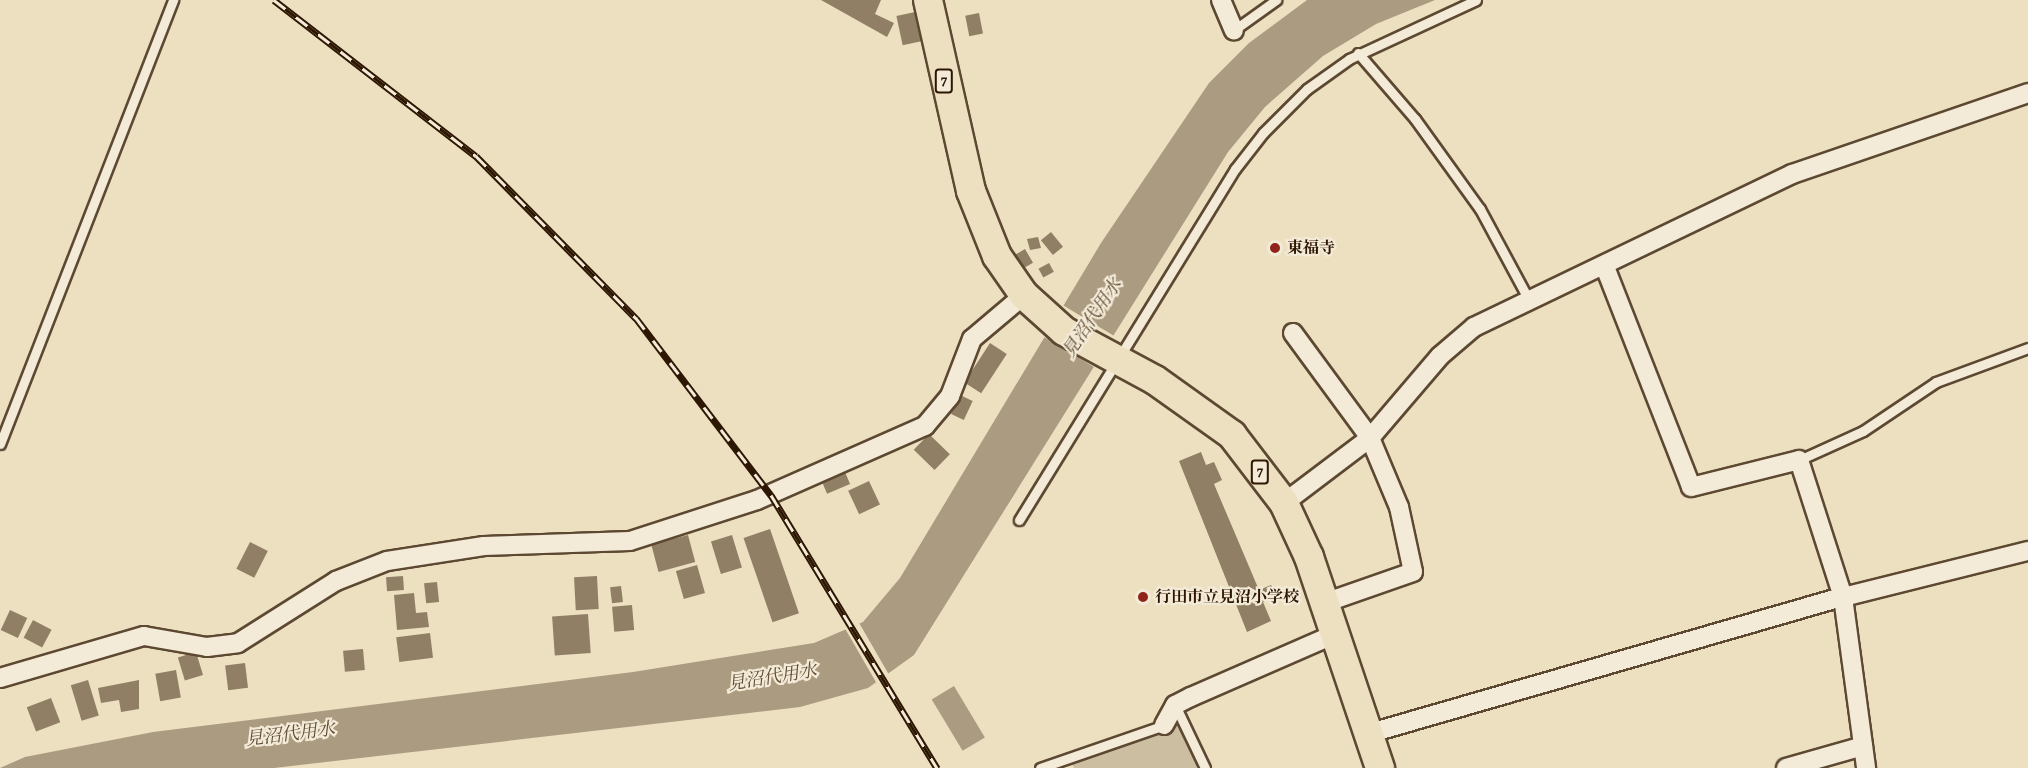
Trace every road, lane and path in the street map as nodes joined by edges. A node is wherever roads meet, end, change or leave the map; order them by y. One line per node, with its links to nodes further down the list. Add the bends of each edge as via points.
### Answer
1 (173, 0): 16 (lane)
2 (928, 0): 10 (main road, 7, via 977,213 997,256)
3 (1221, 0): 6 (street)
4 (1276, 0): 6 (lane)
5 (1476, 0): 7 (lane)
6 (1234, 30)
7 (1358, 53): 11 (lane, via 1415,119 1480,209); 14 (lane, via 1307,89 1252,147)
8 (2028, 93): 9 (street, via 1792,174)
9 (1605, 267): 11 (street); 17 (street, via 1691,487)
10 (1024, 295): 14 (main road, 7, via 1045,316); 24 (street, via 972,339 950,396 925,426 757,500 624,542 484,546 387,561 336,582 238,643 207,647 144,636)
11 (1530, 302): 15 (street, via 1474,327 1448,349)
12 (1293, 333): 15 (street)
13 (2028, 348): 17 (lane, via 1936,382 1863,431)
14 (1116, 360): 18 (main road, 7, via 1180,396 1232,435); 19 (lane)
15 (1370, 438): 18 (street); 22 (street, via 1399,507 1413,572)
16 (0, 444)
17 (1799, 460): 21 (street)
18 (1284, 503): 22 (main road, 7)
19 (1019, 520)
20 (2028, 551): 21 (street)
21 (1843, 597): 27 (street); 28 (street)
22 (1324, 603): 23 (main road, 7)
23 (1335, 634): 25 (street); 27 (main road, 7)
24 (0, 678)
25 (1175, 705): 26 (street); 30 (lane)
26 (1164, 724): 29 (lane)
27 (1368, 734): 31 (main road, 7)
28 (1863, 746): 32 (street); 33 (street)
29 (1040, 768)
30 (1204, 768)
31 (1380, 768)
32 (1786, 768)
33 (1866, 768)

